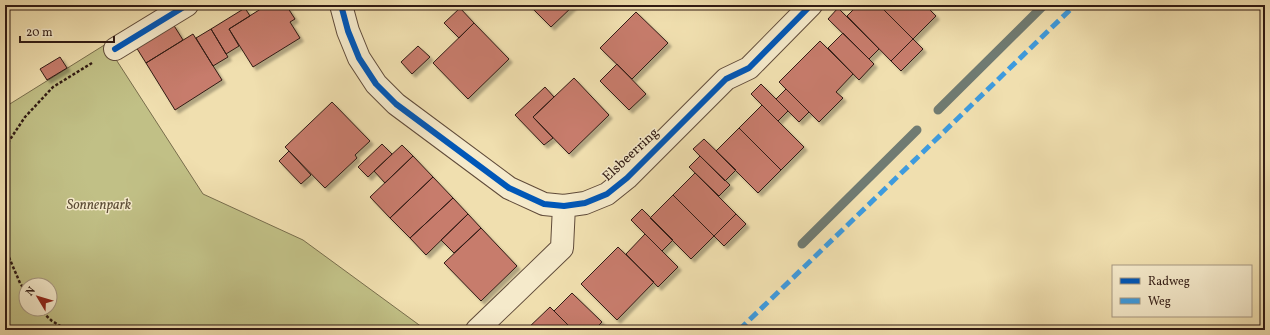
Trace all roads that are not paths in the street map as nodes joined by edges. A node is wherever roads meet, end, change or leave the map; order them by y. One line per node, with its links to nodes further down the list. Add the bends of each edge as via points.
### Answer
1 (187, 5): 4 (street)
2 (341, 5): 5 (street, Elsbeerring, via 359,58 376,84 396,104 509,188 544,204)
3 (811, 5): 5 (street, Elsbeerring, via 749,68 726,79 627,178 607,194 585,203)
4 (115, 49)
5 (564, 206): 6 (street, via 562,248)
6 (477, 330)

